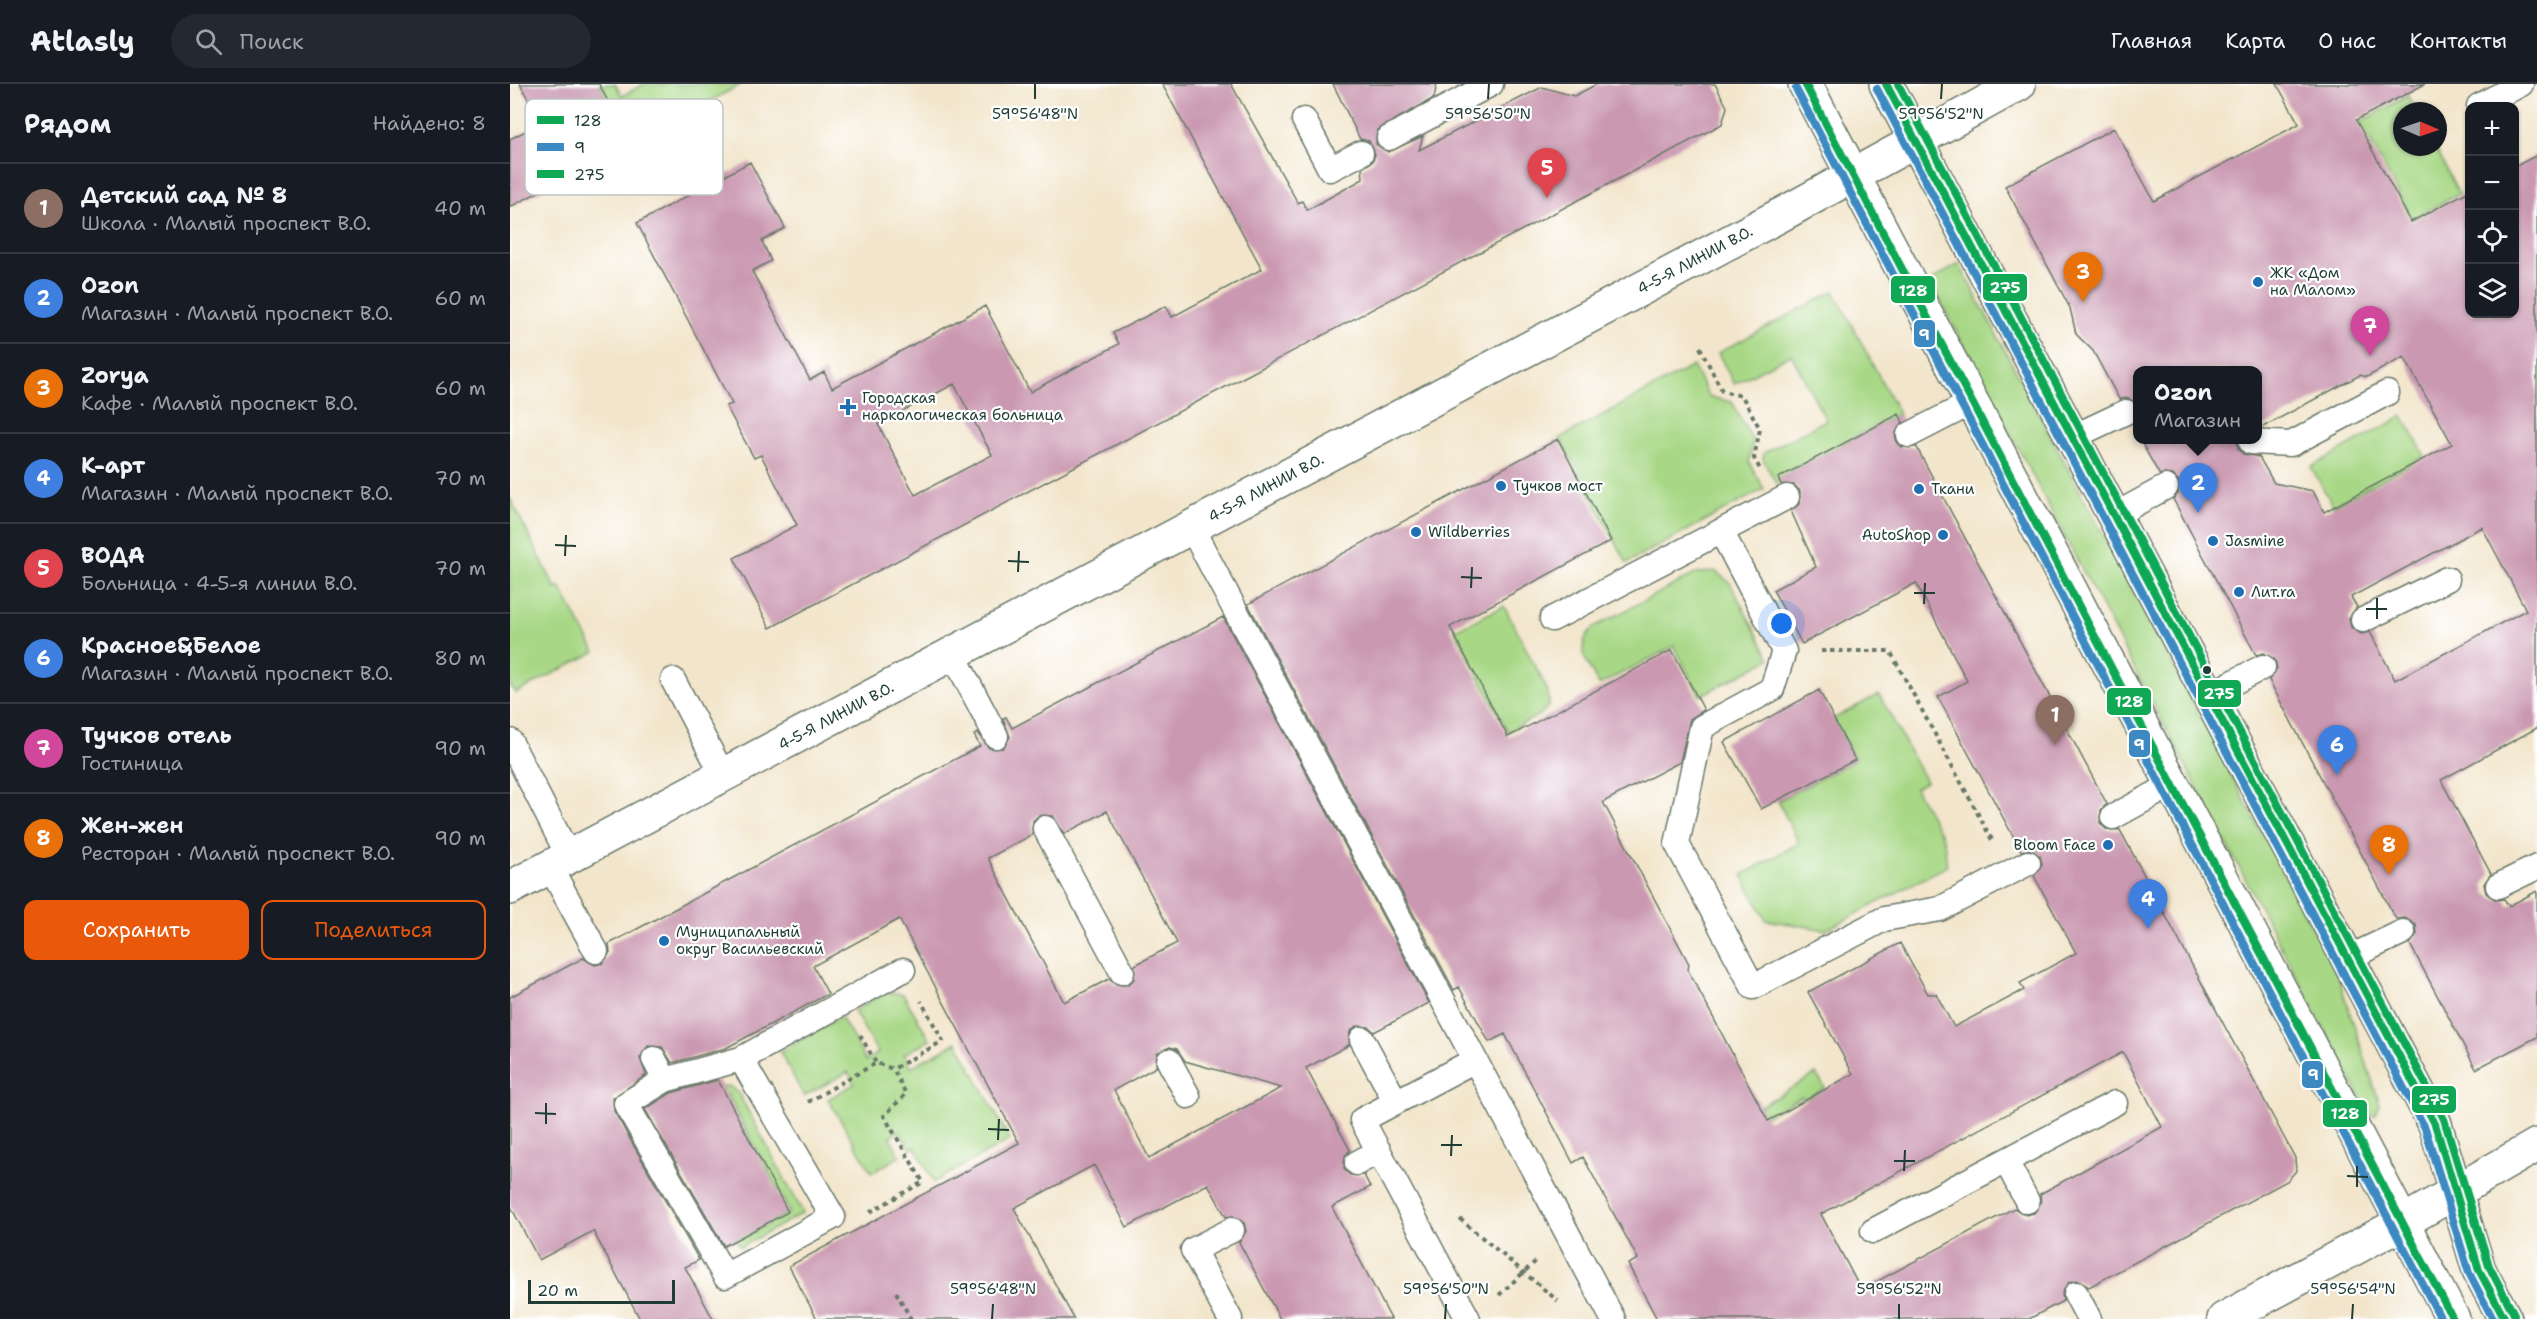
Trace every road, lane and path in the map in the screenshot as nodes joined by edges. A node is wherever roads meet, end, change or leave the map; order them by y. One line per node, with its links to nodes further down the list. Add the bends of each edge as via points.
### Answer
1 (1491, 84): 8 (lane)
2 (1805, 84): 11 (main road)
3 (1886, 84): 9 (main road)
4 (2019, 84): 9 (main road, 4-5-Я ЛИНИИ В.О.)
5 (2508, 87): 6 (lane)
6 (2485, 102)
7 (1304, 120): 10 (lane, via 1330,169)
8 (1389, 138)
9 (1916, 139): 11 (main road, 4-5-Я ЛИНИИ В.О.); 17 (main road)
10 (1361, 153)
11 (1854, 176): 14 (main road); 22 (main road, 4-5-Я ЛИНИИ В.О.)
12 (1700, 347): 20 (path, via 1722,391 1742,396 1760,429 1754,458)
13 (2387, 393): 18 (lane, via 2291,444)
14 (1973, 402): 16 (lane); 35 (main road)
15 (2126, 411): 17 (lane)
16 (1910, 435)
17 (2073, 437): 21 (main road)
18 (2262, 443)
19 (2166, 487): 21 (lane)
20 (1782, 499): 23 (lane)
21 (2115, 515): 31 (main road)
22 (1191, 527): 28 (main road, 4-5-Я ЛИНИИ В.О.); 51 (lane)
23 (1721, 531): 25 (lane); 27 (lane)
24 (2447, 579): 26 (lane)
25 (1552, 619)
26 (2363, 620)
27 (1784, 651): 40 (path, via 1890,651); 40 (lane, via 1773,689 1702,727 1677,844 1753,987 1884,919 1940,909)
28 (953, 654): 32 (lane); 34 (main road, 4-5-Я ЛИНИИ В.О.)
29 (2263, 667): 31 (lane)
30 (673, 680): 34 (lane)
31 (2209, 695): 45 (main road)
32 (996, 736)
33 (510, 741): 38 (lane)
34 (723, 775): 38 (main road, 4-5-Я ЛИНИИ В.О.)
35 (2173, 784): 36 (lane); 67 (main road)
36 (2113, 817)
37 (1046, 828): 47 (lane)
38 (560, 862): 42 (main road, 4-5-Я ЛИНИИ В.О.); 44 (lane)
39 (2537, 867): 41 (lane)
40 (2018, 868)
41 (2498, 886)
42 (510, 888)
43 (2403, 932): 45 (lane)
44 (596, 951)
45 (2348, 958): 63 (main road, via 2435,1124)
46 (903, 970): 50 (lane); 53 (path, via 943,1041)
47 (1122, 972)
48 (1362, 1039): 56 (lane)
49 (654, 1059): 54 (lane)
50 (741, 1059): 54 (lane); 58 (lane)
51 (1475, 1060): 56 (lane); 70 (lane)
52 (1169, 1061): 55 (lane)
53 (893, 1069): 58 (path, via 876,1063); 66 (path, via 906,1094 884,1116 923,1182 855,1221)
54 (665, 1080): 66 (lane, via 626,1104 725,1276)
55 (1188, 1096)
56 (1396, 1102): 60 (lane, via 1362,1120)
57 (2115, 1102): 61 (lane)
58 (776, 1120): 66 (lane)
59 (2537, 1144): 63 (main road)
60 (1378, 1151): 62 (lane); 78 (lane)
61 (2006, 1161): 64 (lane); 69 (lane)
62 (1357, 1163)
63 (2456, 1192): 67 (main road); 83 (main road, via 2479,1270)
64 (2027, 1201)
65 (1451, 1212): 71 (path)
66 (833, 1217)
67 (2403, 1222): 81 (main road); 82 (main road)
68 (1232, 1230): 77 (lane, via 1193,1250)
69 (1874, 1231)
70 (1567, 1233): 71 (path); 79 (lane)
71 (1524, 1272): 74 (path); 75 (path)
72 (896, 1292): 76 (path)
73 (2076, 1294): 80 (lane)
74 (1498, 1296)
75 (1564, 1306)
76 (911, 1319)
77 (1230, 1319)
78 (1468, 1319)
79 (1613, 1319)
80 (2089, 1319)
81 (2224, 1319)
82 (2453, 1319)
83 (2505, 1319)

